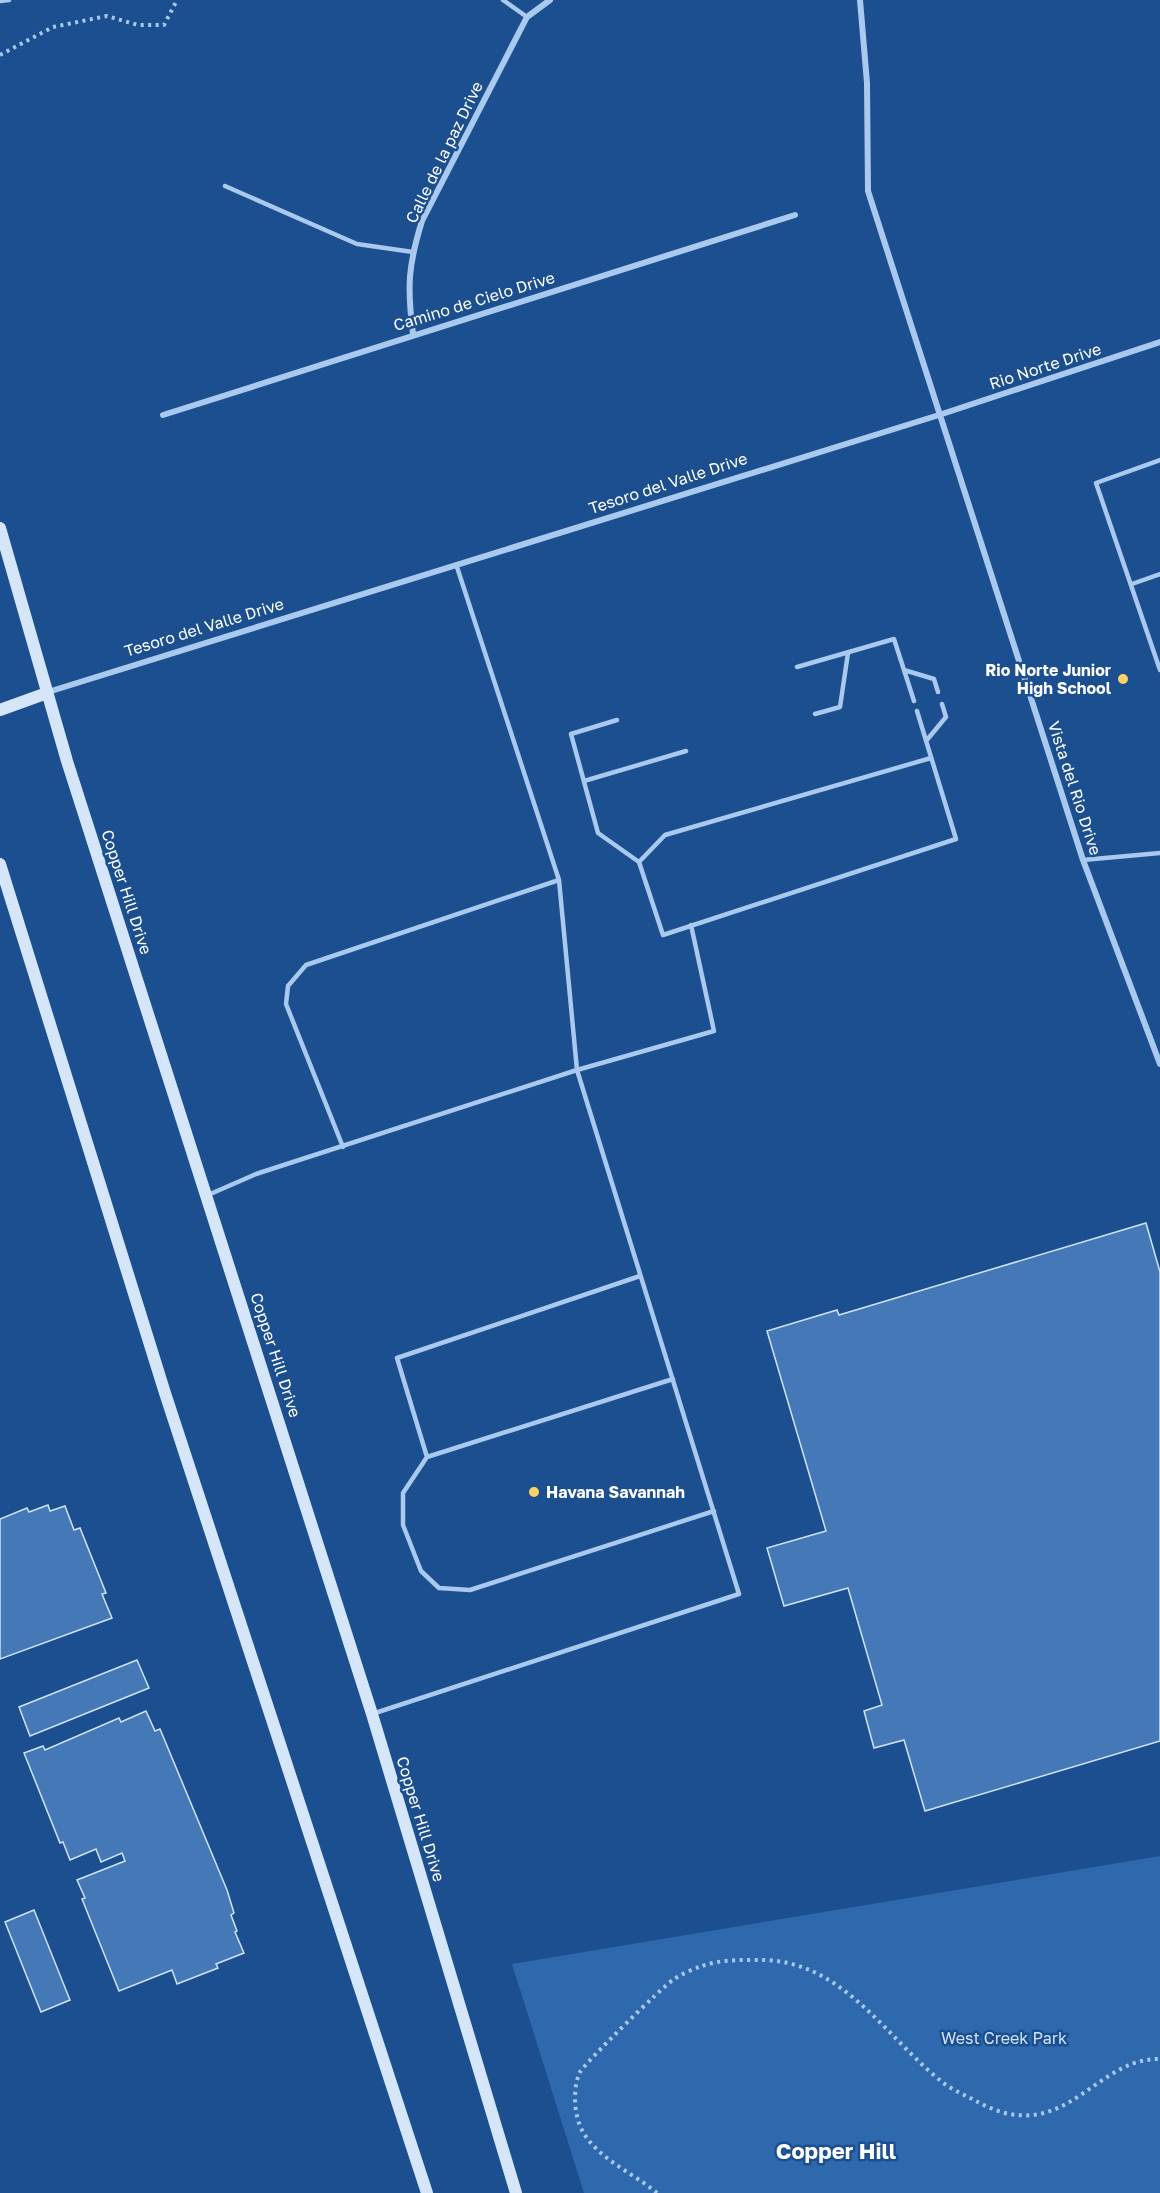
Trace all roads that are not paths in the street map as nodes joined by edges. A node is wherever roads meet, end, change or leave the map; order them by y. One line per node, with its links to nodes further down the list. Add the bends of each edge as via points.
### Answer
1 (9, 0): 5 (lane)
2 (503, 0): 6 (lane)
3 (550, 0): 6 (street, Calle de la paz Drive)
4 (860, 0): 13 (street, via 867,83 868,191)
5 (0, 1)
6 (527, 17): 9 (street, Calle de la paz Drive, via 422,221)
7 (225, 186): 9 (lane, via 357,244)
8 (795, 215): 10 (street, Camino de Cielo Drive)
9 (413, 252): 10 (street, Calle de la paz Drive, via 408,291)
10 (413, 334): 12 (street, Camino de Cielo Drive)
11 (1160, 342): 13 (street, Rio Norte Drive)
12 (163, 415)
13 (939, 415): 16 (street, Tesoro del Valle Drive); 36 (street, Vista del Rio Drive)
14 (1160, 460): 18 (lane, via 1096,483)
15 (0, 528): 24 (main road, Copper Hill Drive)
16 (457, 567): 24 (street, Tesoro del Valle Drive); 39 (lane)
17 (1160, 574): 18 (lane)
18 (1132, 584): 22 (lane)
19 (848, 653): 20 (lane); 21 (lane, via 894,639); 29 (lane, via 840,707)
20 (797, 667)
21 (904, 669): 23 (lane, via 934,678); 25 (lane)
22 (1160, 670)
23 (938, 692)
24 (46, 693): 27 (main road, Tesoro del Valle Drive); 44 (main road, Copper Hill Drive)
25 (914, 701)
26 (942, 704): 31 (lane, via 946,717)
27 (0, 710)
28 (917, 711): 31 (lane)
29 (815, 714)
30 (616, 720): 34 (lane, via 571,734)
31 (926, 741): 33 (lane)
32 (686, 751): 34 (lane)
33 (931, 758): 37 (lane, via 665,835); 40 (lane, via 956,839)
34 (584, 781): 37 (lane, via 598,833)
35 (1160, 853): 36 (lane)
36 (1083, 860): 41 (street, Vista del Rio Drive)
37 (639, 862): 40 (lane, via 663,935)
38 (0, 864): 50 (main road, via 169,1405)
39 (559, 880): 42 (lane); 43 (lane, via 306,965 288,986 286,1004)
40 (691, 925): 42 (lane, via 714,1031)
41 (1160, 1064)
42 (577, 1070): 43 (lane); 45 (lane)
43 (343, 1147): 44 (lane, via 256,1174)
44 (208, 1195): 49 (main road, Copper Hill Drive)
45 (640, 1276): 46 (lane); 47 (lane, via 397,1358)
46 (673, 1379): 47 (lane); 48 (lane)
47 (427, 1457): 48 (lane, via 403,1493 403,1525 421,1571 439,1588 470,1590)
48 (714, 1511): 49 (lane, via 740,1594)
49 (372, 1714): 51 (main road, Copper Hill Drive)
50 (427, 2193)
51 (516, 2193)

